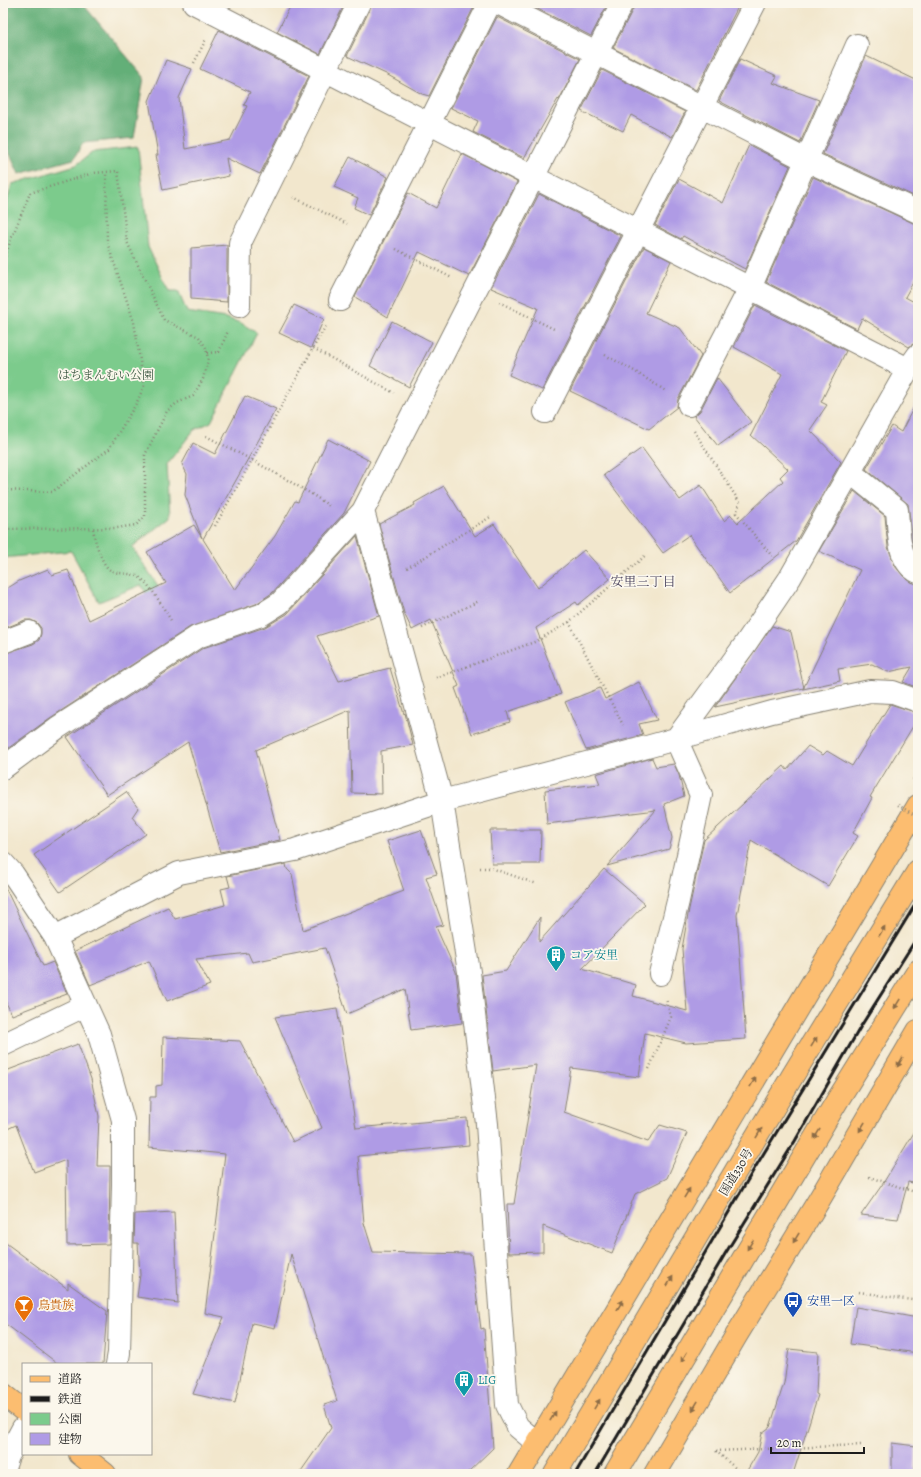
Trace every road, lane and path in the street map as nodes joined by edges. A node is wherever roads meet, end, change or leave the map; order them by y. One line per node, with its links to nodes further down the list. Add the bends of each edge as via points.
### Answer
1 (194, 3): 7 (street)
2 (359, 3): 10 (street)
3 (490, 3): 12 (street)
4 (498, 3): 9 (street)
5 (622, 3): 9 (street)
6 (755, 3): 11 (street)
7 (222, 9): 10 (street)
8 (857, 45): 13 (street)
9 (597, 53): 11 (street); 15 (street)
10 (326, 70): 12 (street); 21 (street, via 240,243)
11 (702, 107): 13 (street); 17 (street)
12 (429, 124): 15 (street); 20 (street)
13 (806, 160): 16 (street); 19 (street)
14 (106, 172): 18 (path, via 93,173 30,193); 23 (path, via 118,171 127,242 164,320 199,336); 31 (path, via 108,242 134,322 144,386 109,449 52,492)
15 (533, 177): 17 (street); 26 (street)
16 (918, 212)
17 (638, 231): 19 (street); 27 (street)
18 (3, 264)
19 (750, 288): 24 (street); 25 (street)
20 (340, 300)
21 (239, 306)
22 (230, 327): 23 (path, via 219,352)
23 (206, 353): 36 (path, via 208,360 203,379 193,396 167,411 144,455 145,517 136,525)
24 (913, 362): 30 (street)
25 (689, 405)
26 (417, 406): 29 (path, via 313,348); 33 (street)
27 (545, 412)
28 (206, 436): 29 (path)
29 (252, 460): 33 (path); 34 (path)
30 (850, 472): 38 (street, via 897,510 901,550 912,569); 48 (street, via 790,578)
31 (3, 490)
32 (492, 516): 39 (path)
33 (358, 517): 39 (street); 45 (street, via 280,603 261,615 197,637)
34 (215, 526)
35 (3, 529): 36 (path)
36 (93, 529): 45 (path, via 105,564 113,572 138,576 149,587)
37 (646, 555): 41 (path)
38 (918, 572)
39 (382, 582): 43 (street)
40 (479, 601): 43 (path)
41 (569, 622): 46 (path, via 538,641); 49 (path)
42 (29, 632): 44 (street)
43 (399, 639): 46 (street)
44 (3, 642)
45 (187, 644): 50 (street, via 57,728)
46 (411, 688): 51 (street)
47 (918, 701): 48 (street, via 893,692 870,691 772,712)
48 (676, 739): 49 (street); 60 (street, via 701,795)
49 (636, 750): 51 (street)
50 (3, 768)
51 (442, 801): 55 (street); 58 (street, via 295,850 179,873)
52 (908, 805): 53 (path, bridge); 73 (main road, one-way to 52, via 619,1307)
53 (918, 817)
54 (3, 863): 58 (street)
55 (452, 867): 57 (path, via 491,868); 73 (street, via 469,972 487,1124 507,1405 518,1426)
56 (918, 871): 79 (main road, 国道330号, one-way to 56)
57 (537, 884)
58 (55, 937): 61 (street)
59 (918, 971): 80 (main road, one-way to 80, via 837,1101)
60 (660, 974): 64 (path, via 671,1017)
61 (86, 1005): 63 (street); 69 (street, via 99,1034 123,1120)
62 (918, 1031): 81 (main road, one-way to 81)
63 (3, 1045)
64 (649, 1069)
65 (869, 1177): 66 (path)
66 (918, 1193)
67 (859, 1292): 68 (path)
68 (918, 1300)
69 (117, 1363)
70 (3, 1394): 71 (main road)
71 (22, 1409)
72 (22, 1430): 77 (street)
73 (536, 1444): 78 (main road)
74 (862, 1445): 82 (path, via 716,1451)
75 (82, 1455): 76 (main road)
76 (101, 1465)
77 (3, 1471)
78 (519, 1474)
79 (555, 1474)
80 (615, 1474)
81 (655, 1474)
82 (742, 1474)

